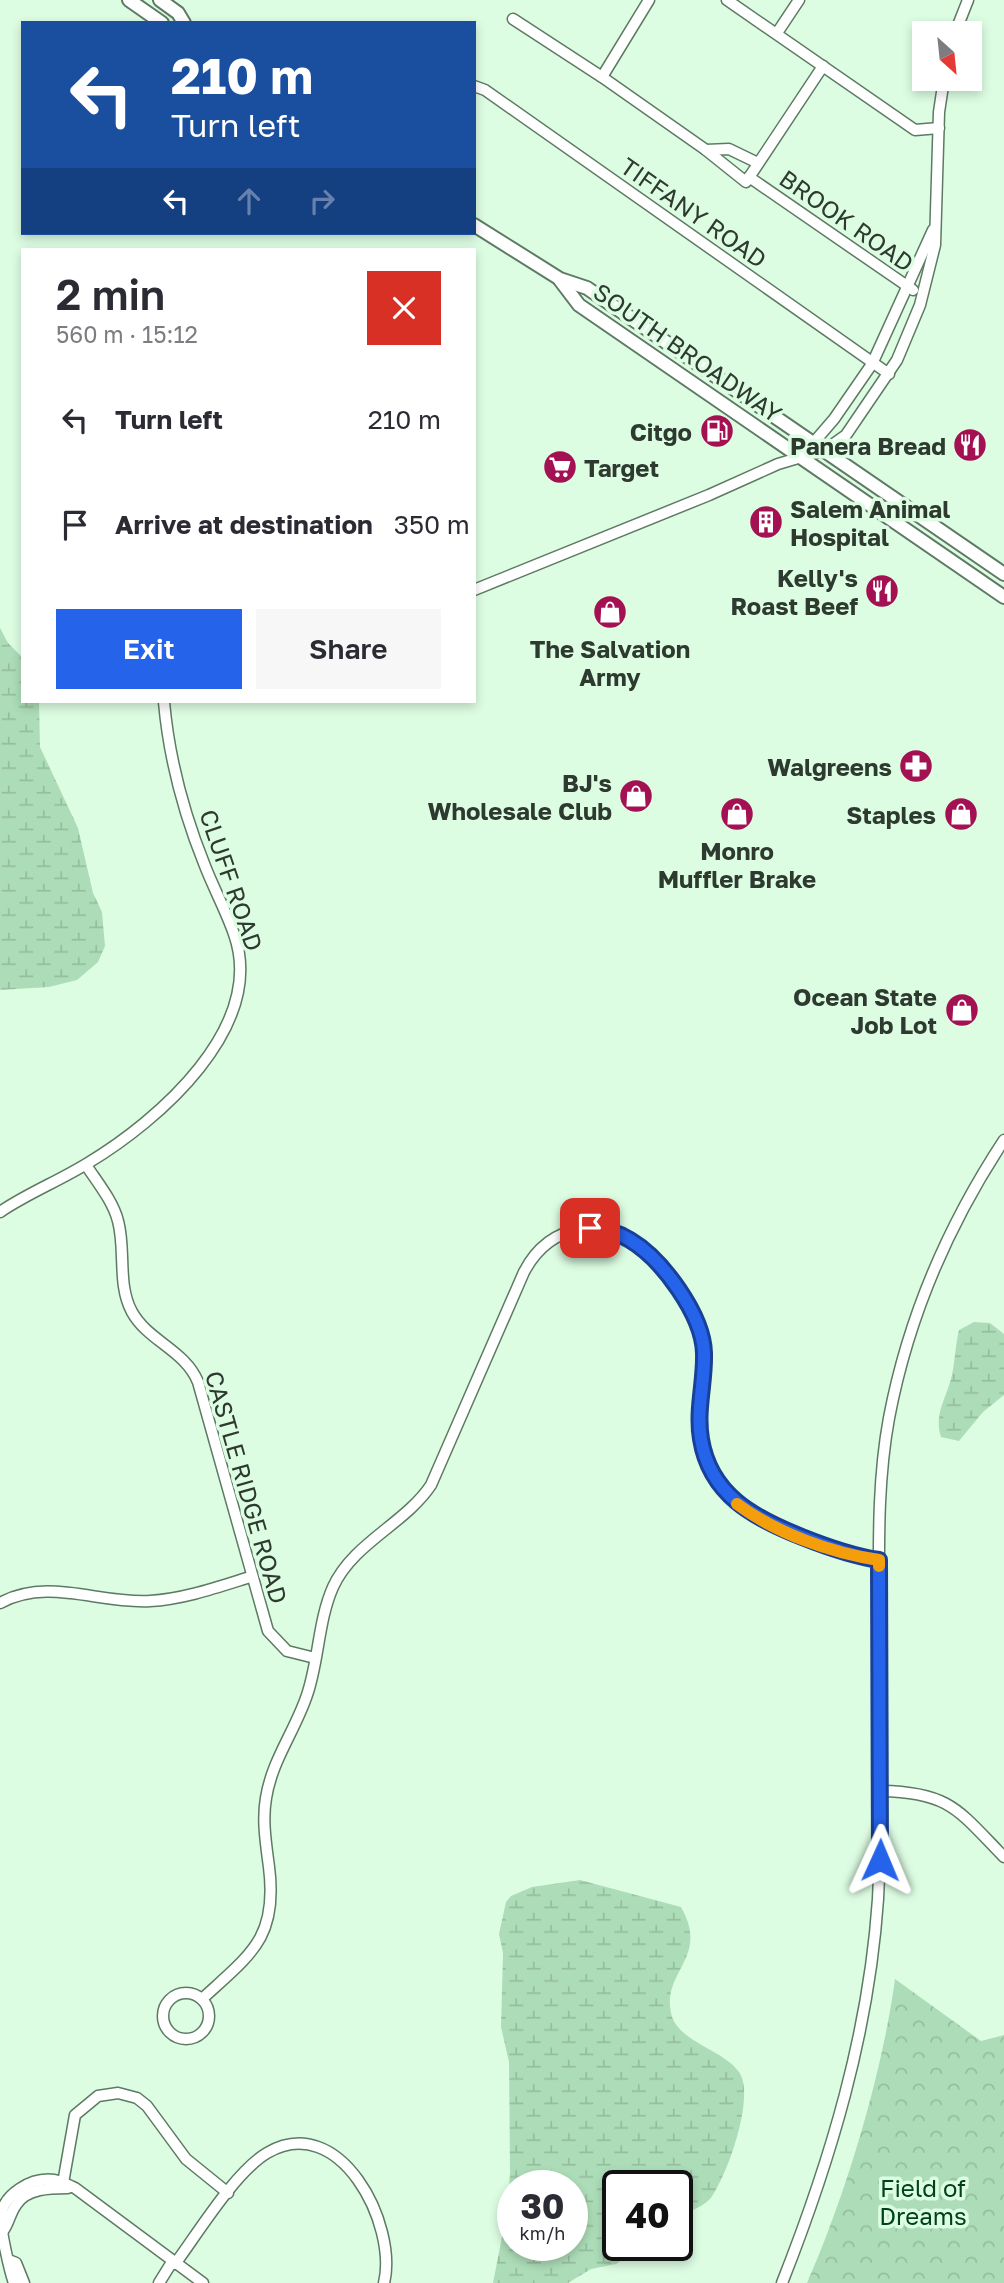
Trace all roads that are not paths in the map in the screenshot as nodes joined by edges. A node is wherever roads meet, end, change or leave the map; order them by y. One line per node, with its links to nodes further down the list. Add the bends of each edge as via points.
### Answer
1 (129, 0): 8 (main road)
2 (160, 0): 9 (main road)
3 (649, 0): 13 (street)
4 (727, 0): 11 (street)
5 (799, 0): 11 (street)
6 (967, 1): 10 (street)
7 (513, 19): 13 (street, BROOK ROAD)
8 (159, 21)
9 (183, 21)
10 (960, 21)
11 (777, 33): 12 (street)
12 (823, 65): 16 (street, via 915,130); 18 (street)
13 (602, 77): 17 (street, BROOK ROAD)
14 (476, 87): 25 (street, TIFFANY ROAD)
15 (943, 91): 16 (street)
16 (939, 128): 21 (street)
17 (706, 150): 18 (street, via 729,149); 19 (street, BROOK ROAD)
18 (758, 163): 19 (street)
19 (747, 180): 23 (street, BROOK ROAD)
20 (476, 226): 22 (main road, SOUTH BROADWAY)
21 (933, 230): 23 (street); 24 (street, via 935,245)
22 (560, 279): 27 (main road, SOUTH BROADWAY, via 587,288); 29 (main road, SOUTH BROADWAY, via 579,305)
23 (908, 287): 24 (street, BROOK ROAD); 25 (street)
24 (922, 296): 26 (street)
25 (872, 363): 26 (street, TIFFANY ROAD); 27 (street)
26 (889, 374): 28 (street, via 846,435)
27 (813, 443): 28 (main road, SOUTH BROADWAY); 29 (street)
28 (825, 450): 29 (street); 30 (main road, SOUTH BROADWAY)
29 (802, 457): 31 (street); 32 (main road, SOUTH BROADWAY)
30 (1004, 574)
31 (476, 589)
32 (1004, 597)
33 (164, 703): 35 (street, CLUFF ROAD, via 186,813 239,953 238,997 212,1050 180,1089)
34 (1004, 1140): 37 (street, via 947,1239 913,1327 886,1443)
35 (86, 1165): 36 (street, CLUFF ROAD); 38 (street, CASTLE RIDGE ROAD, via 118,1219 125,1292 132,1312 186,1361 194,1374)
36 (0, 1212)
37 (879, 1560): 40 (street, via 836,1551 771,1524 727,1494 710,1469 701,1439 704,1353 690,1307 633,1241 603,1229 578,1230 552,1240 529,1262 437,1476 418,1502 343,1571 326,1607); 41 (street)
38 (250, 1577): 39 (street, via 150,1601 50,1590); 40 (street, CASTLE RIDGE ROAD, via 271,1637 287,1651)
39 (0, 1603)
40 (315, 1658): 43 (street, via 307,1696 276,1760 266,1796 272,1894 267,1929 243,1961)
41 (881, 1791): 42 (street, via 941,1799); 55 (street, via 877,1902 860,2034 826,2162)
42 (1004, 1857)
43 (202, 1999): 43 (street, via 184,1993 170,1999 163,2013 170,2032 187,2038 203,2031 209,2014)
44 (63, 2183): 45 (street); 46 (street, via 75,2115 98,2096 118,2093 147,2106 186,2159); 47 (street, via 45,2180 22,2187 7,2200 1,2218)
45 (75, 2188): 47 (street, via 43,2188 28,2195 16,2203); 49 (street)
46 (228, 2193): 49 (street); 54 (street, via 269,2152 300,2145 331,2152 349,2166 370,2203 387,2251)
47 (3, 2231): 48 (street)
48 (11, 2261): 50 (street); 51 (street)
49 (173, 2263): 52 (street); 53 (street)
50 (14, 2283)
51 (24, 2283)
52 (159, 2283)
53 (203, 2283)
54 (384, 2283)
55 (782, 2283)

